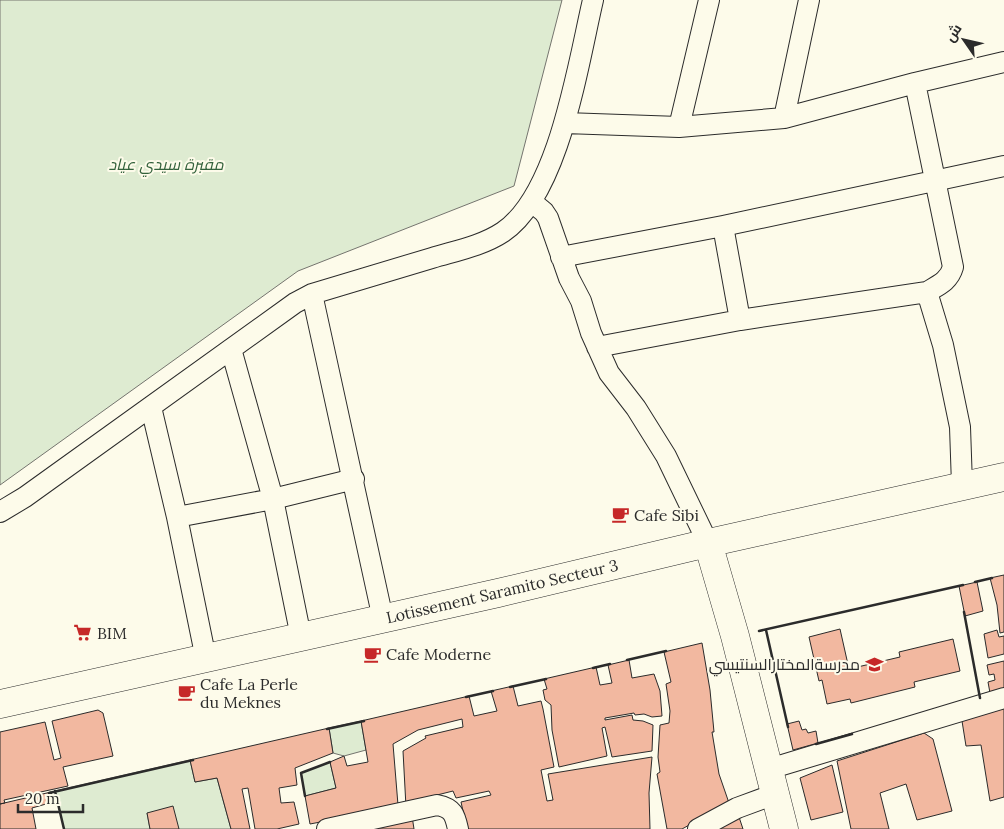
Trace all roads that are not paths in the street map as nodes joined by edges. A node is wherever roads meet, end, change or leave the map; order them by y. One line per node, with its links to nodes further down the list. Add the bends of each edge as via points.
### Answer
1 (593, 0): 7 (street)
2 (709, 0): 8 (street)
3 (808, 0): 6 (street)
4 (1004, 62): 5 (street)
5 (915, 83): 6 (street); 10 (street)
6 (784, 118): 8 (street)
7 (565, 123): 8 (street); 11 (street, via 546,175)
8 (679, 127)
9 (1004, 166): 10 (street)
10 (936, 181): 12 (street); 14 (street, via 953,267 945,281)
11 (532, 202): 13 (street, via 548,218); 15 (street, via 502,233 472,246)
12 (723, 226): 13 (street); 16 (street)
13 (561, 257): 17 (street)
14 (927, 292): 16 (street); 22 (street, via 943,345 960,427)
15 (312, 294): 18 (street, via 294,303); 21 (street)
16 (740, 320): 17 (street)
17 (597, 347): 26 (street, via 609,373 666,456)
18 (231, 349): 19 (street); 23 (street)
19 (151, 407): 24 (street); 25 (street)
20 (1004, 477): 22 (street, Lotissement Saramito Secteur 3)
21 (354, 479): 23 (street); 27 (street)
22 (962, 486): 26 (street, Lotissement Saramito Secteur 3)
23 (273, 499): 25 (street); 28 (street)
24 (0, 512)
25 (176, 517): 29 (street)
26 (708, 544): 27 (street, Lotissement Saramito Secteur 3); 32 (street)
27 (383, 619): 28 (street, Lotissement Saramito Secteur 3)
28 (301, 637): 29 (street, Lotissement Saramito Secteur 3)
29 (206, 659): 31 (street, Lotissement Saramito Secteur 3)
30 (1004, 698): 32 (street)
31 (0, 704)
32 (772, 782): 35 (street, via 737,808); 36 (street)
33 (327, 829): 34 (street, via 437,805 444,806 455,816)
34 (458, 829)
35 (698, 829)
36 (784, 829)

